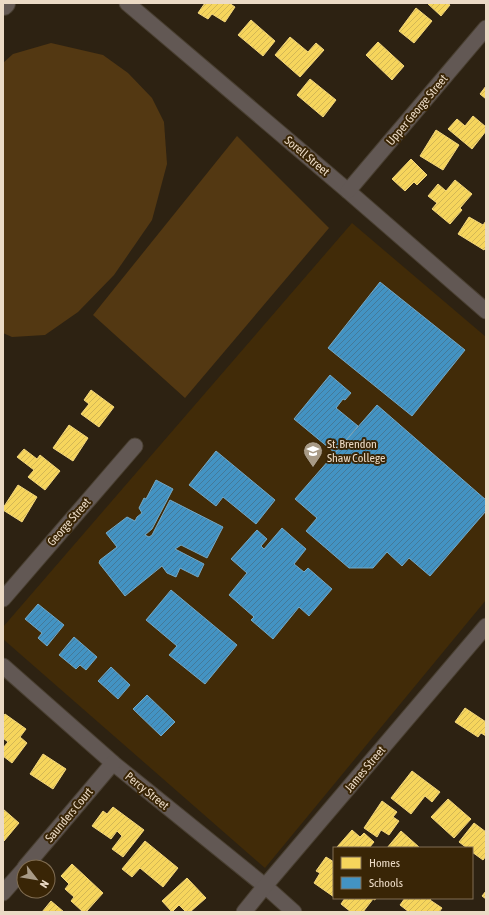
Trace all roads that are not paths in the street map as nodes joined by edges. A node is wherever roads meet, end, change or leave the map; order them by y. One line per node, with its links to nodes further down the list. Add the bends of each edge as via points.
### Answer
1 (127, 3): 3 (street, Sorell Street)
2 (485, 30): 3 (street, Upper George Street)
3 (348, 191): 4 (street, Sorell Street)
4 (486, 311)
5 (135, 446): 6 (street, George Street)
6 (3, 599)
7 (486, 626): 12 (street, James Street)
8 (3, 666): 9 (street, Percy Street)
9 (113, 763): 10 (street, Saunders Court); 12 (street, Percy Street)
10 (33, 859)
11 (16, 879): 13 (street, Saunders Court)
12 (265, 886): 14 (street, James Street); 15 (street, Percy Street)
13 (3, 894)
14 (244, 912)
15 (294, 912)

